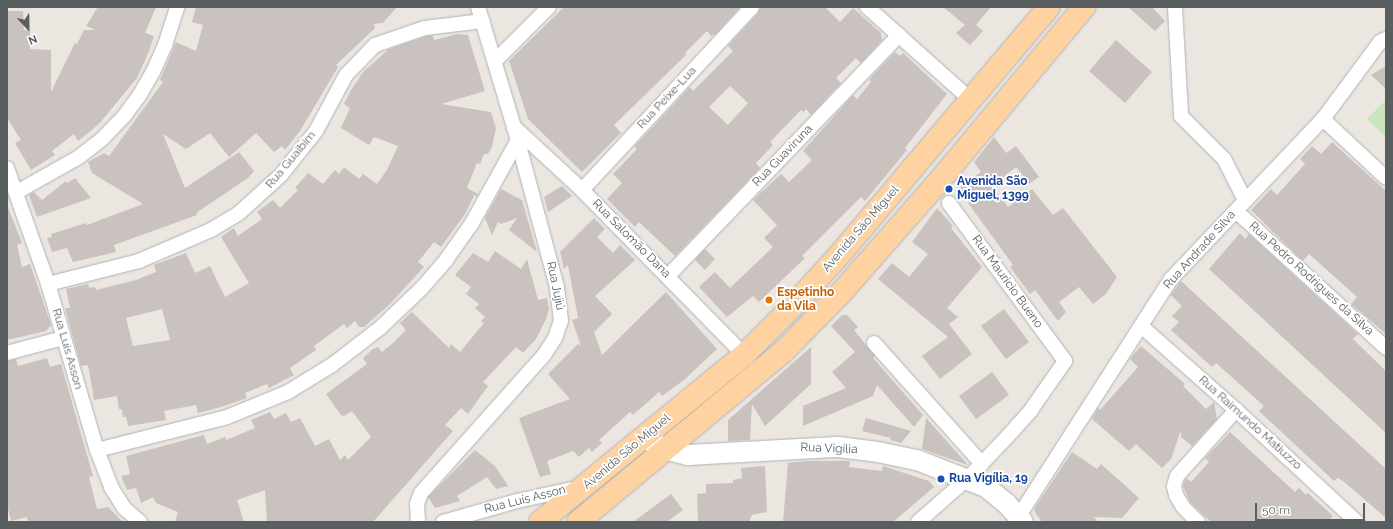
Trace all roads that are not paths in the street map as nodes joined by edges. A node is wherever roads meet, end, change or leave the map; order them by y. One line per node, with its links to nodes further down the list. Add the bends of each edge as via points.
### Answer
1 (177, 7): 19 (street, via 166,45 139,96 125,115 102,139 79,156)
2 (478, 7): 9 (street, Rua Jujiú)
3 (549, 7): 12 (street)
4 (752, 7): 18 (street, Rua Peixe-Lua)
5 (868, 7): 10 (street)
6 (1049, 7): 13 (main road, Avenida São Miguel)
7 (1084, 7): 32 (main road, Avenida São Miguel, via 935,186 840,294 783,352)
8 (1175, 7): 20 (street, via 1181,116 1228,165)
9 (483, 21): 12 (street, Rua Jujiú); 23 (street, Rua Guaibim, via 425,28 375,45 346,75 316,130 281,175 239,213 211,230 139,261)
10 (899, 35): 13 (street); 22 (street, Rua Guaviruna)
11 (1384, 36): 14 (street, Rua Andrade Silva)
12 (495, 61): 15 (street, Rua Jujiú)
13 (971, 100): 29 (main road, Avenida São Miguel, via 836,258)
14 (1323, 119): 17 (street); 20 (street, Rua Andrade Silva)
15 (516, 133): 18 (street, Rua Salomão Dana); 33 (street, via 472,223 441,266 380,328 332,365 288,392 227,417); 39 (street, Rua Jujiú, via 560,300 559,330 544,355 421,493 417,504)
16 (7, 168): 19 (street, Rua Luís Asson)
17 (1386, 178)
18 (582, 190): 22 (street, Rua Salomão Dana)
19 (17, 192): 23 (street, Rua Luís Asson)
20 (1240, 200): 24 (street, Rua Andrade Silva, via 1171,279); 27 (street, Rua Pedro Rodrigues da Silva)
21 (949, 203): 34 (street, Rua Maurício Bueno, via 1065,361 1031,410)
22 (668, 276): 29 (street, Rua Salomão Dana)
23 (48, 284): 25 (street, Rua Luís Asson)
24 (1141, 326): 30 (street, Rua Raimundo Matiuzzo); 37 (street, Rua Andrade Silva)
25 (63, 338): 28 (street); 33 (street, Rua Luís Asson)
26 (874, 343): 34 (street)
27 (1386, 348)
28 (7, 353)
29 (744, 355): 31 (main road, Avenida São Miguel)
30 (1236, 410): 44 (street, via 1176,476 1176,495 1183,507); 45 (street, Rua Raimundo Matiuzzo)
31 (643, 438): 32 (street, Rua Vigilia); 36 (main road, Avenida São Miguel)
32 (665, 449): 35 (street, Rua Vigilia, via 688,455 718,456 796,448 838,448 878,452 917,460); 42 (main road, Avenida São Miguel)
33 (97, 450): 38 (street, Rua Luís Asson, via 111,487 124,508)
34 (982, 464): 35 (street)
35 (968, 478): 37 (street, Rua Vigilia, via 986,486); 43 (street)
36 (585, 486): 40 (street, Rua Luís Asson, via 517,501); 41 (main road, Avenida São Miguel)
37 (1016, 516)
38 (140, 522)
39 (418, 522)
40 (443, 522)
41 (540, 522)
42 (578, 522)
43 (918, 522)
44 (1198, 522)
45 (1357, 522)

